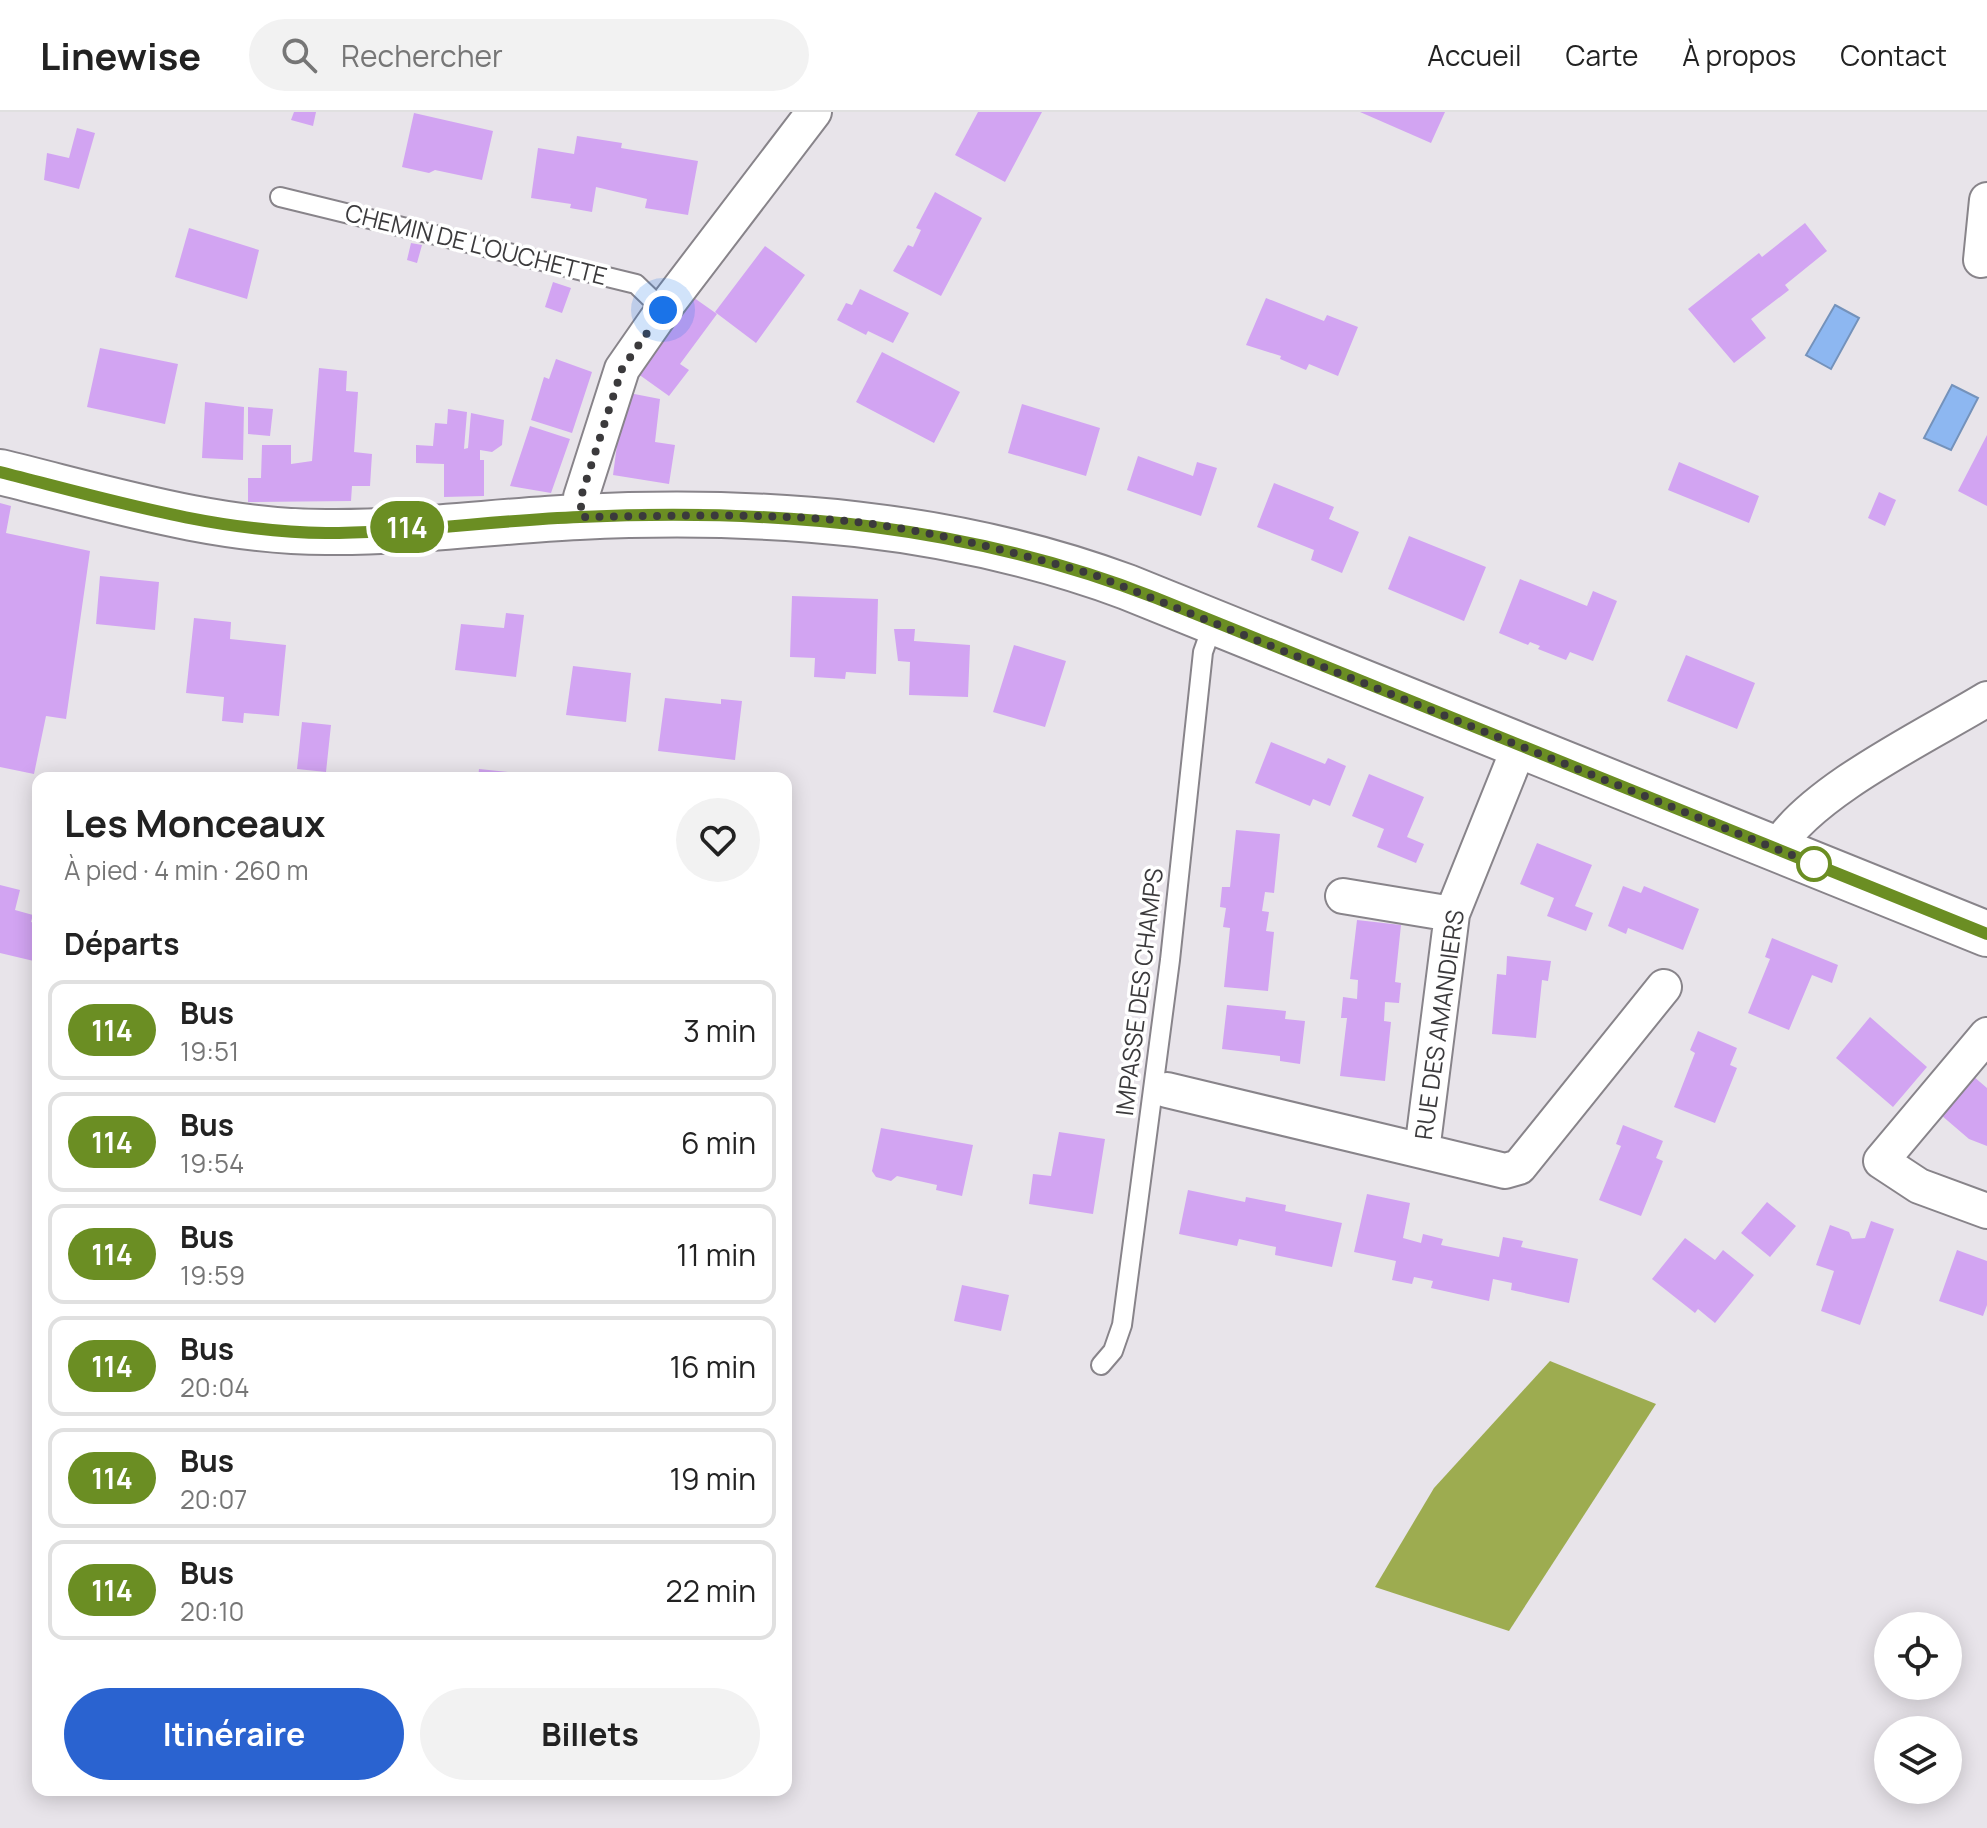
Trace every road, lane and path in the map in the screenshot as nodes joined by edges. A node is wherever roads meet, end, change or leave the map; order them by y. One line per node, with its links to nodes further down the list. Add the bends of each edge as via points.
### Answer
1 (814, 112): 5 (street)
2 (280, 197): 5 (lane, CHEMIN DE L'OUCHETTE, via 636,284)
3 (1987, 200): 4 (street)
4 (1981, 260)
5 (663, 310): 7 (street, via 622,369 584,486)
6 (0, 472): 7 (main road, via 168,514 326,533)
7 (581, 517): 8 (main road, via 755,516 838,520 919,532 1092,574)
8 (1214, 621): 10 (main road); 20 (lane, IMPASSE DES CHAMPS, via 1203,652 1170,960 1122,1325 1113,1351)
9 (1987, 699): 11 (street, via 1828,795 1787,831)
10 (1520, 745): 11 (main road); 13 (street, RUE DES AMANDIERS)
11 (1777, 848): 14 (main road)
12 (1343, 896): 13 (street)
13 (1452, 914): 18 (street, RUE DES AMANDIERS)
14 (1987, 934)
15 (1664, 987): 18 (street, via 1519,1167 1505,1171)
16 (1987, 1035): 19 (street, via 1881,1161 1919,1186)
17 (1167, 1090): 18 (street, RUE DES AMANDIERS)
18 (1422, 1151)
19 (1987, 1211)
20 (1101, 1365)

